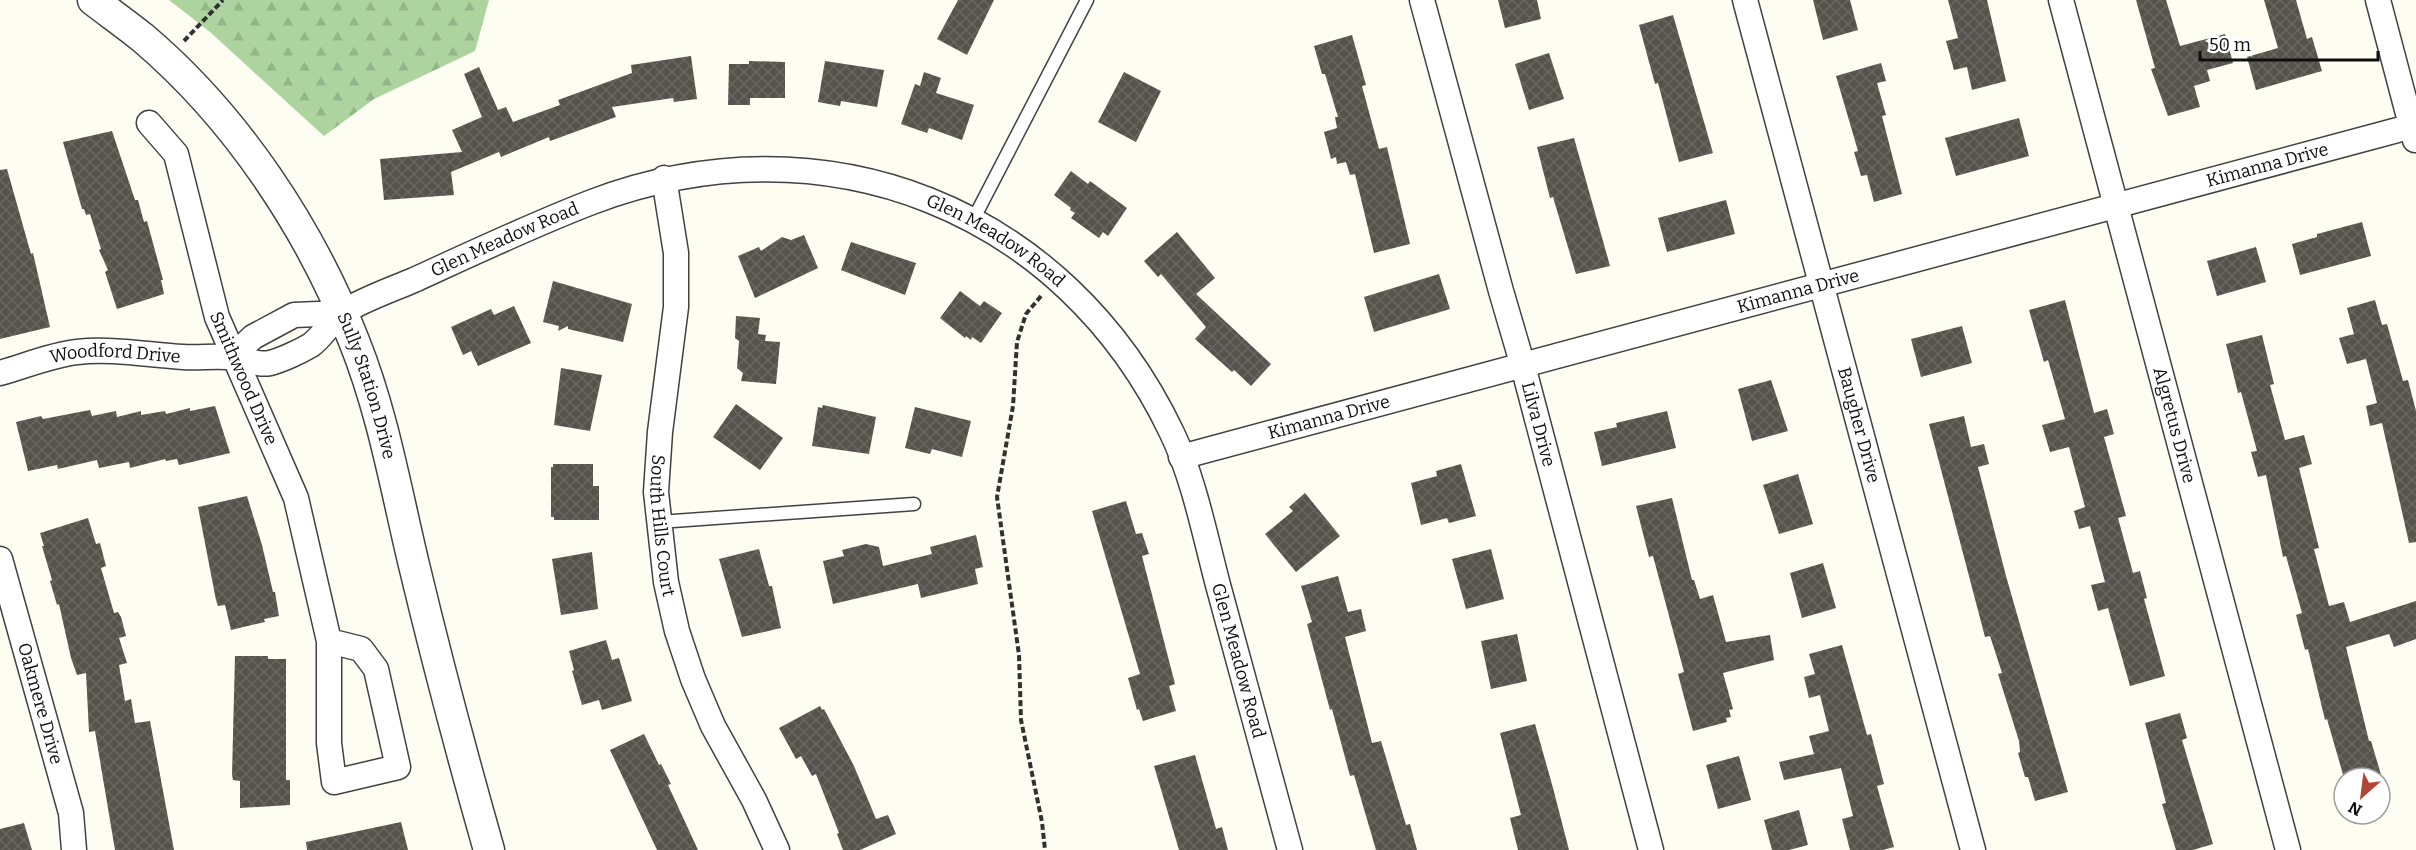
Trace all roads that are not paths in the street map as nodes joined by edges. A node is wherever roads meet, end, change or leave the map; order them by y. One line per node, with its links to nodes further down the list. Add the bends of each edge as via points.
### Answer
1 (93, 0): 13 (street, Sully Station Drive, via 144,39 193,87 243,145 285,203)
2 (1087, 0): 11 (lane)
3 (1422, 0): 15 (street, Lilva Drive)
4 (1745, 0): 12 (street, Baugher Drive)
5 (2061, 0): 10 (street, Algretus Drive)
6 (2378, 0): 8 (street)
7 (149, 123): 14 (street, Smithwood Drive, via 176,154 217,317)
8 (2415, 131): 10 (street, Kimanna Drive)
9 (664, 178): 11 (street, Glen Meadow Road, via 721,170 820,171 904,190); 13 (street, Glen Meadow Road, via 583,205); 19 (street, South Hills Court, via 676,253 676,307 660,432 656,492)
10 (2116, 205): 12 (street, Kimanna Drive); 28 (street, Algretus Drive)
11 (973, 220): 17 (street, Glen Meadow Road, via 1056,277 1099,320 1145,382)
12 (1821, 285): 15 (street, Kimanna Drive); 27 (street, Baugher Drive)
13 (342, 313): 14 (street, via 294,315 253,337); 14 (street, Woodford Drive, via 310,345 268,364); 23 (street, Sully Station Drive, via 368,377 381,424 447,702)
14 (233, 356): 16 (street, Woodford Drive, via 76,352); 21 (street, Smithwood Drive, via 296,498)
15 (1523, 366): 17 (street, Kimanna Drive); 26 (street, Lilva Drive)
16 (0, 373)
17 (1181, 457): 25 (street, Glen Meadow Road)
18 (914, 504): 19 (lane)
19 (659, 522): 24 (street, South Hills Court, via 666,582 693,680)
20 (0, 559): 22 (street, Oakmere Drive, via 71,813)
21 (329, 641): 21 (street, Smithwood Drive, via 329,743 334,782 398,767 376,669 361,648)
22 (74, 850)
23 (489, 850)
24 (777, 850)
25 (1290, 850)
26 (1651, 850)
27 (1973, 850)
28 (2288, 850)

